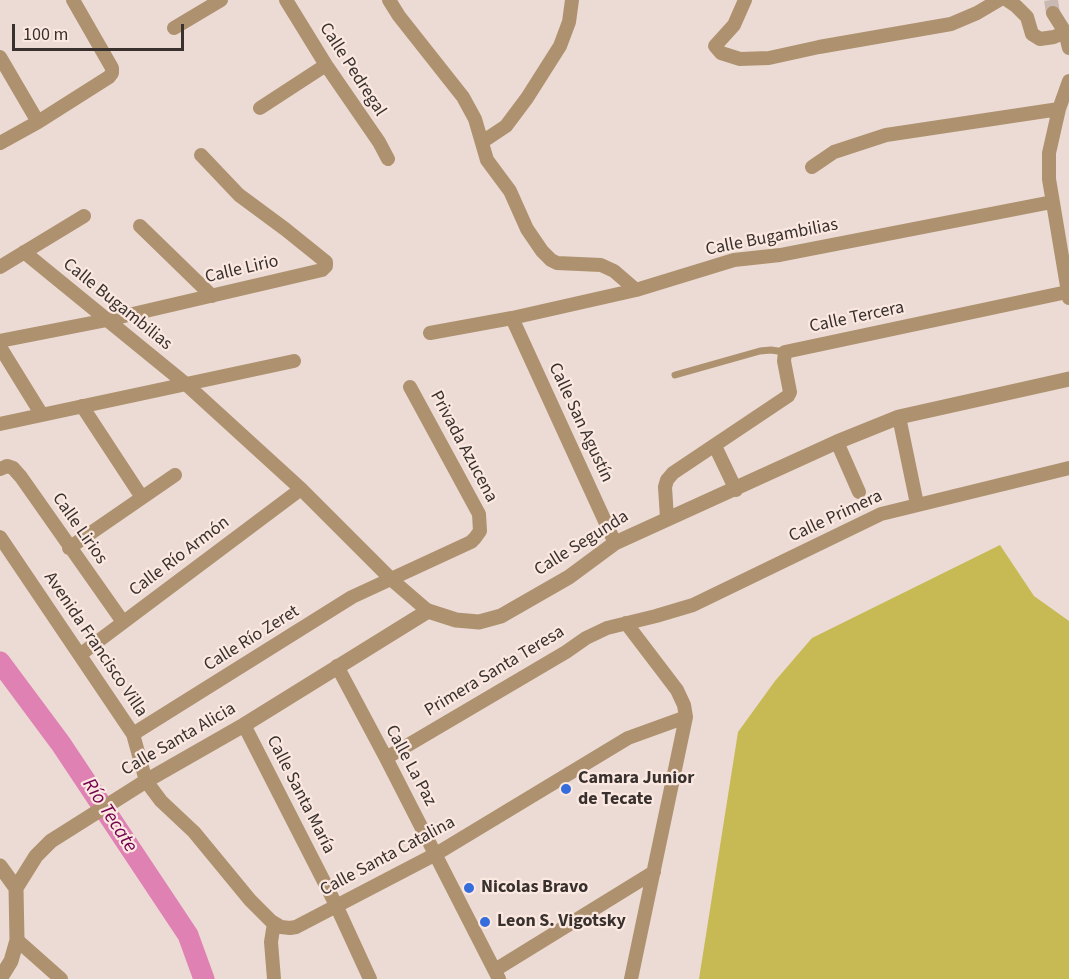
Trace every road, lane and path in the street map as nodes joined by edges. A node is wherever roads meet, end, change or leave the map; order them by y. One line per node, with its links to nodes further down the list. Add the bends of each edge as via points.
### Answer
1 (73, 0): 18 (street, via 112,73)
2 (221, 0): 10 (street)
3 (286, 0): 14 (street, Calle Pedregal)
4 (388, 0): 19 (street, via 463,97 476,119)
5 (572, 0): 19 (street, via 560,46 533,89 506,126)
6 (745, 0): 7 (street, via 734,25 715,46 721,53 740,59 769,58 951,24)
7 (999, 0)
8 (1007, 0): 11 (street, via 1027,17 1032,34 1040,39)
9 (1053, 13): 11 (street)
10 (174, 28)
11 (1065, 32): 12 (street)
12 (1069, 48)
13 (0, 57): 18 (street)
14 (326, 64): 16 (street); 22 (street, Calle Pedregal)
15 (1069, 81): 17 (street)
16 (260, 108)
17 (1059, 109): 23 (street, via 886,135 834,152); 24 (street, via 1049,153)
18 (38, 122): 20 (street)
19 (482, 142): 29 (street, via 487,160 510,191 527,229 551,260 567,265 601,266 614,271)
20 (0, 143)
21 (201, 155): 31 (street, Calle Lirio, via 239,195 326,262 322,270)
22 (388, 159)
23 (812, 167)
24 (1052, 202): 29 (street, Calle Bugambilias, via 780,255 734,260); 30 (street)
25 (84, 216): 27 (street)
26 (140, 226): 31 (street)
27 (24, 252): 28 (street); 33 (street, Calle Bugambilias)
28 (0, 267)
29 (636, 290): 32 (street, Calle Bugambilias)
30 (1068, 295): 37 (street, Calle Tercera)
31 (212, 296): 33 (street, Calle Lirio)
32 (512, 318): 34 (street, Calle Bugambilias); 59 (street, Calle San Agustín)
33 (107, 320): 35 (street, Calle Lirio); 41 (street, Calle Bugambilias)
34 (430, 333)
35 (0, 340)
36 (0, 347): 44 (street)
37 (785, 352): 39 (lane, via 760,351); 48 (street, via 789,396)
38 (294, 361): 41 (street)
39 (675, 375)
40 (1069, 379): 45 (street, Calle Segunda)
41 (187, 385): 43 (street); 52 (street, Calle Segunda)
42 (410, 387): 61 (street, Privada Azucena, via 480,514 480,531 471,542)
43 (82, 406): 44 (street); 55 (street)
44 (42, 415): 46 (street)
45 (898, 417): 47 (street, Calle Segunda); 56 (street)
46 (0, 424)
47 (837, 442): 53 (street, Calle Segunda); 54 (street)
48 (715, 446): 53 (street); 57 (street, via 667,480)
49 (1069, 468): 56 (street, Calle Primera)
50 (0, 469): 60 (street, Calle Lirios, via 13,468 21,477)
51 (175, 475): 55 (street)
52 (301, 489): 61 (street, Calle Segunda); 63 (street, Calle Río Armón)
53 (736, 490): 57 (street, Calle Segunda)
54 (859, 492)
55 (141, 496): 60 (street)
56 (916, 504): 64 (street, Calle Primera, via 881,514 693,605)
57 (666, 518): 59 (street, Calle Segunda)
58 (0, 537): 65 (street, Avenida Francisco Villa)
59 (615, 543): 62 (street, Calle Segunda, via 569,577 501,616 479,622)
60 (69, 548): 63 (street, Calle Lirios)
61 (392, 580): 62 (street, Calle Segunda); 69 (street, Calle Río Zeret, via 352,597)
62 (428, 611): 66 (street, Calle Santa Alicia)
63 (123, 622): 65 (street, Calle Río Armón)
64 (626, 623): 67 (street, via 677,690); 70 (street, Primera Santa Teresa, via 586,638)
65 (81, 654): 69 (street, Avenida Francisco Villa)
66 (337, 666): 68 (street, Calle Santa Alicia); 70 (street, Calle La Paz)
67 (686, 717): 72 (street, Calle Santa Catalina, via 628,738); 74 (street)
68 (244, 725): 71 (street, Calle Santa Alicia); 76 (street, Calle Santa María)
69 (133, 734): 71 (street, Avenida Francisco Villa)
70 (387, 758): 72 (street, Calle La Paz)
71 (146, 781): 75 (street, Calle Santa Alicia, via 51,841 36,856); 77 (street)
72 (436, 854): 76 (street, Calle Santa Catalina); 79 (street, Calle La Paz)
73 (0, 866): 75 (street)
74 (654, 872): 79 (street); 84 (street)
75 (16, 888): 78 (street)
76 (336, 905): 77 (street, Calle Santa Catalina, via 296,927); 83 (street, Calle Santa María)
77 (274, 923): 82 (street)
78 (17, 940): 80 (street); 81 (street)
79 (497, 974)
80 (0, 979)
81 (61, 979)
82 (274, 979)
83 (370, 979)
84 (631, 979)

